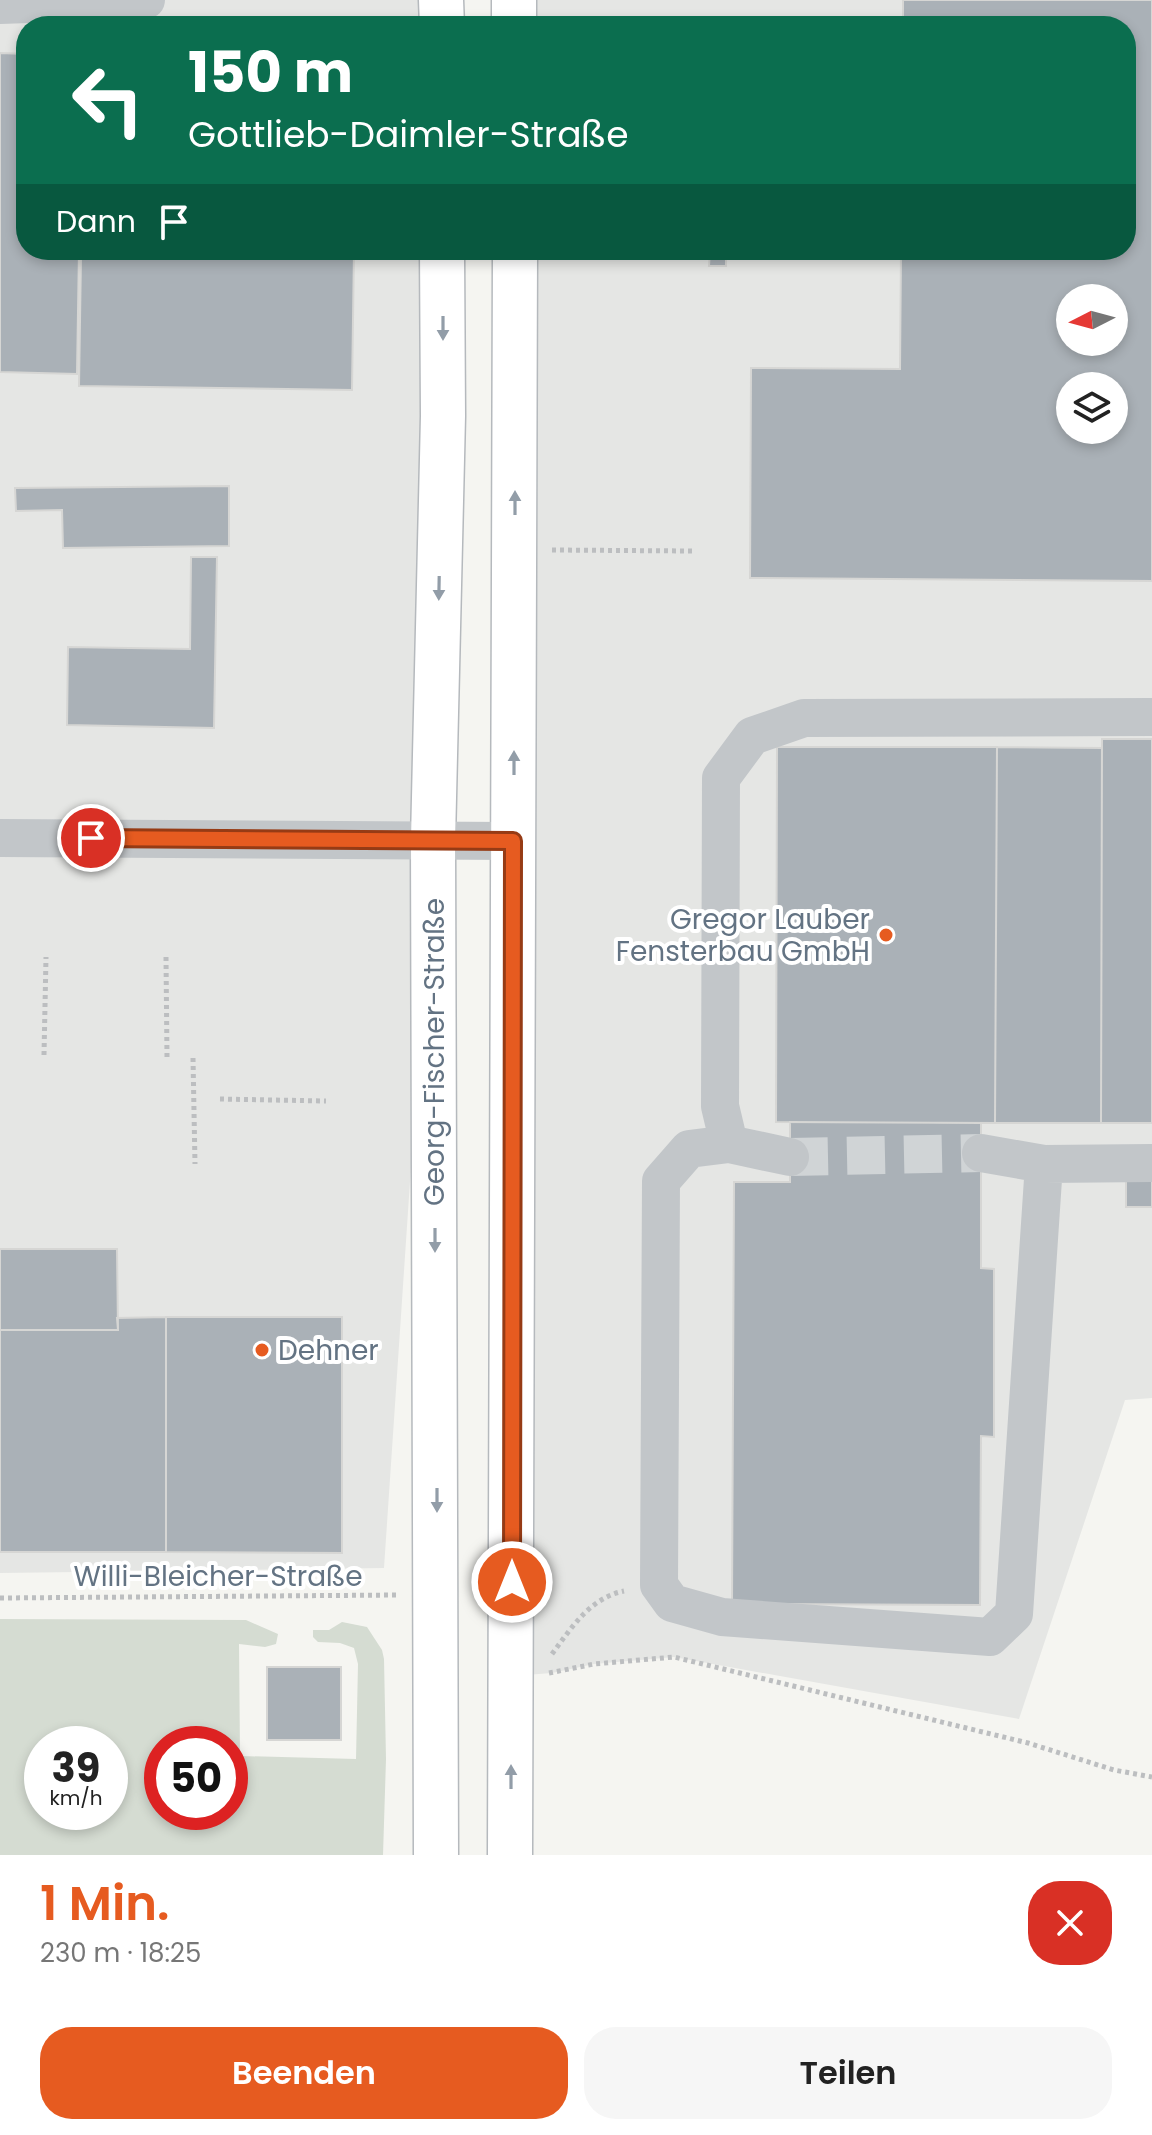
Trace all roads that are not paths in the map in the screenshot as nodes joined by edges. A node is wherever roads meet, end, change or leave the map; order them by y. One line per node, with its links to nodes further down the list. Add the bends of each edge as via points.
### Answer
1 (146, 0): 2 (street)
2 (0, 5)
3 (442, 260): 7 (main road, Georg-Fischer-Straße, one-way to 7)
4 (515, 260): 8 (main road, one-way to 4)
5 (1152, 717): 9 (street, via 804,718 752,736 721,778 720,1106)
6 (0, 838): 7 (street)
7 (433, 840): 8 (street); 14 (main road, Georg-Fischer-Straße, one-way to 14)
8 (513, 841): 15 (main road, one-way to 8)
9 (729, 1144): 11 (street); 13 (street, via 689,1149 661,1181 659,1585 672,1603 722,1617 990,1637 1014,1614)
10 (981, 1153): 13 (street)
11 (790, 1157)
12 (1152, 1163): 13 (street)
13 (1044, 1164)
14 (436, 1855)
15 (510, 1855)

